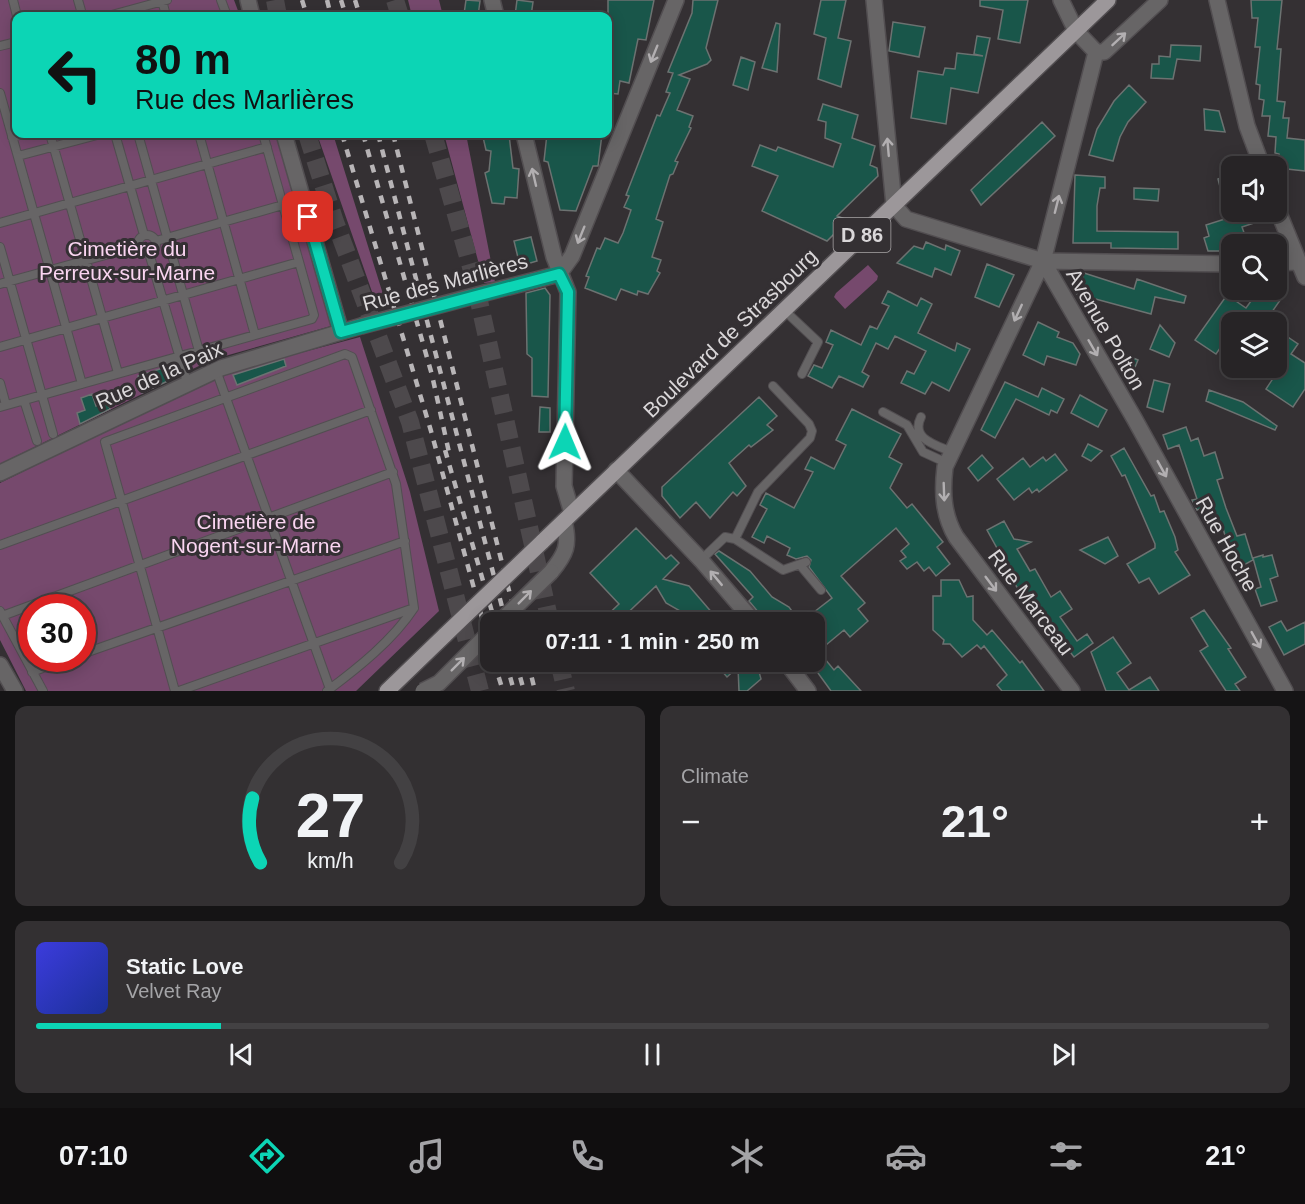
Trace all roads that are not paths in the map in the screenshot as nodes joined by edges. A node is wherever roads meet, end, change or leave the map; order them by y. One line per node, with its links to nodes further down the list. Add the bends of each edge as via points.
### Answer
1 (164, 0): 8 (lane)
2 (676, 0): 51 (street, one-way to 51, via 572,256)
3 (874, 0): 33 (street, one-way to 3)
4 (1061, 0): 9 (street)
5 (1108, 0): 9 (main road, Boulevard de Strasbourg / D 86)
6 (1160, 0): 10 (street, one-way to 6, via 1104,52)
7 (1217, 0): 27 (street, via 1246,126)
8 (122, 12)
9 (1076, 31): 10 (street); 33 (main road, Boulevard de Strasbourg / D 86)
10 (1096, 52): 45 (street, Rue Marceau, one-way to 10)
11 (0, 93): 12 (lane)
12 (12, 124): 13 (lane); 14 (lane)
13 (0, 129)
14 (12, 137)
15 (12, 138): 26 (lane)
16 (51, 138): 24 (lane)
17 (87, 138): 24 (lane)
18 (116, 138): 30 (lane)
19 (139, 138): 29 (lane)
20 (200, 138): 28 (lane)
21 (264, 138): 25 (lane)
22 (285, 138): 61 (street)
23 (525, 138): 51 (street, one-way to 23)
24 (54, 147): 26 (lane); 31 (lane)
25 (267, 147): 28 (lane); 32 (lane)
26 (18, 156): 34 (lane)
27 (1258, 156)
28 (207, 164): 29 (lane); 35 (lane)
29 (151, 180): 30 (lane); 39 (lane)
30 (130, 186): 31 (lane); 38 (lane)
31 (70, 203): 34 (lane); 44 (lane)
32 (283, 205): 35 (lane); 46 (lane)
33 (894, 206): 45 (street, via 906,219); 58 (main road, Boulevard de Strasbourg / D 86)
34 (34, 213): 37 (lane); 50 (lane)
35 (224, 222): 39 (lane); 53 (lane)
36 (1282, 222): 48 (street)
37 (0, 223)
38 (144, 235): 40 (lane); 41 (lane)
39 (167, 237): 40 (lane); 56 (lane)
40 (156, 240): 43 (lane)
41 (138, 246): 43 (lane); 44 (lane)
42 (0, 248): 54 (lane)
43 (149, 253): 57 (lane)
44 (86, 260): 50 (lane); 59 (lane)
45 (1043, 261): 49 (street); 81 (street, Avenue Polton, one-way to 81); 85 (street, Rue Marceau, one-way to 85)
46 (299, 262): 53 (lane); 62 (lane, via 312,319)
47 (1287, 262): 48 (street)
48 (1297, 262): 52 (street)
49 (1221, 264)
50 (50, 270): 54 (lane); 60 (lane)
51 (559, 274): 61 (street, Rue des Marlières, bridge); 90 (street, via 568,292 564,486)
52 (1305, 277)
53 (239, 278): 56 (lane); 62 (lane)
54 (10, 282): 55 (lane); 63 (lane)
55 (0, 284)
56 (183, 295): 57 (lane); 65 (lane)
57 (163, 301): 59 (lane); 66 (lane)
58 (784, 310): 69 (lane, via 818,342); 86 (main road, Boulevard de Strasbourg / D 86)
59 (102, 318): 60 (lane); 68 (lane)
60 (66, 328): 63 (lane); 72 (lane)
61 (341, 332): 67 (street, Rue de la Paix)
62 (255, 335): 65 (lane)
63 (26, 339): 64 (lane); 74 (lane)
64 (0, 347)
65 (199, 351): 66 (lane)
66 (179, 356): 68 (lane); 71 (lane)
67 (216, 370): 71 (street, Rue de la Paix); 75 (lane)
68 (118, 374): 72 (lane)
69 (802, 374)
70 (0, 382): 77 (lane)
71 (187, 382): 88 (street, Rue de la Paix)
72 (82, 384): 74 (lane)
73 (773, 387): 92 (lane, via 812,432 758,492)
74 (42, 395): 76 (lane); 82 (lane)
75 (228, 398): 78 (lane, via 345,354 352,357); 84 (lane); 89 (lane, via 105,442)
76 (24, 400): 77 (lane); 83 (lane)
77 (3, 406)
78 (371, 410): 84 (lane); 87 (lane)
79 (883, 412): 85 (lane, via 907,425 924,452)
80 (921, 417): 85 (lane, via 918,432)
81 (1134, 418): 119 (street, Rue Hoche, one-way to 119)
82 (53, 434)
83 (38, 441)
84 (247, 455): 89 (lane); 91 (lane)
85 (949, 458): 118 (street, Rue Marceau, one-way to 118, via 942,494 956,537)
86 (616, 470): 90 (main road, Boulevard de Strasbourg / D 86); 95 (street)
87 (393, 472): 91 (lane); 93 (lane)
88 (0, 473)
89 (121, 501): 94 (lane); 96 (lane)
90 (568, 517): 100 (street, one-way to 90, bridge, via 565,556); 115 (main road, Boulevard de Strasbourg / D 86, bridge)
91 (270, 519): 96 (lane); 97 (lane)
92 (735, 539): 95 (lane, via 725,537); 98 (lane, via 783,570 803,564)
93 (405, 541): 97 (lane); 99 (lane)
94 (0, 545)
95 (701, 560): 101 (street, one-way to 95)
96 (140, 566): 102 (lane); 103 (lane)
97 (293, 581): 103 (lane); 105 (lane)
98 (821, 590)
99 (414, 608): 105 (lane); 111 (lane, via 346,678)
100 (510, 612)
101 (745, 612)
102 (1, 614): 106 (lane)
103 (157, 628): 107 (lane); 114 (lane)
104 (480, 642): 116 (street, one-way to 104, bridge, via 439,683)
105 (314, 643): 111 (lane); 114 (lane)
106 (18, 646)
107 (96, 649)
108 (0, 665): 112 (street)
109 (32, 672): 113 (lane)
110 (794, 672): 117 (street)
111 (328, 690)
112 (15, 691)
113 (43, 691)
114 (177, 691)
115 (387, 691)
116 (423, 691)
117 (808, 691)
118 (1072, 691)
119 (1285, 691)

